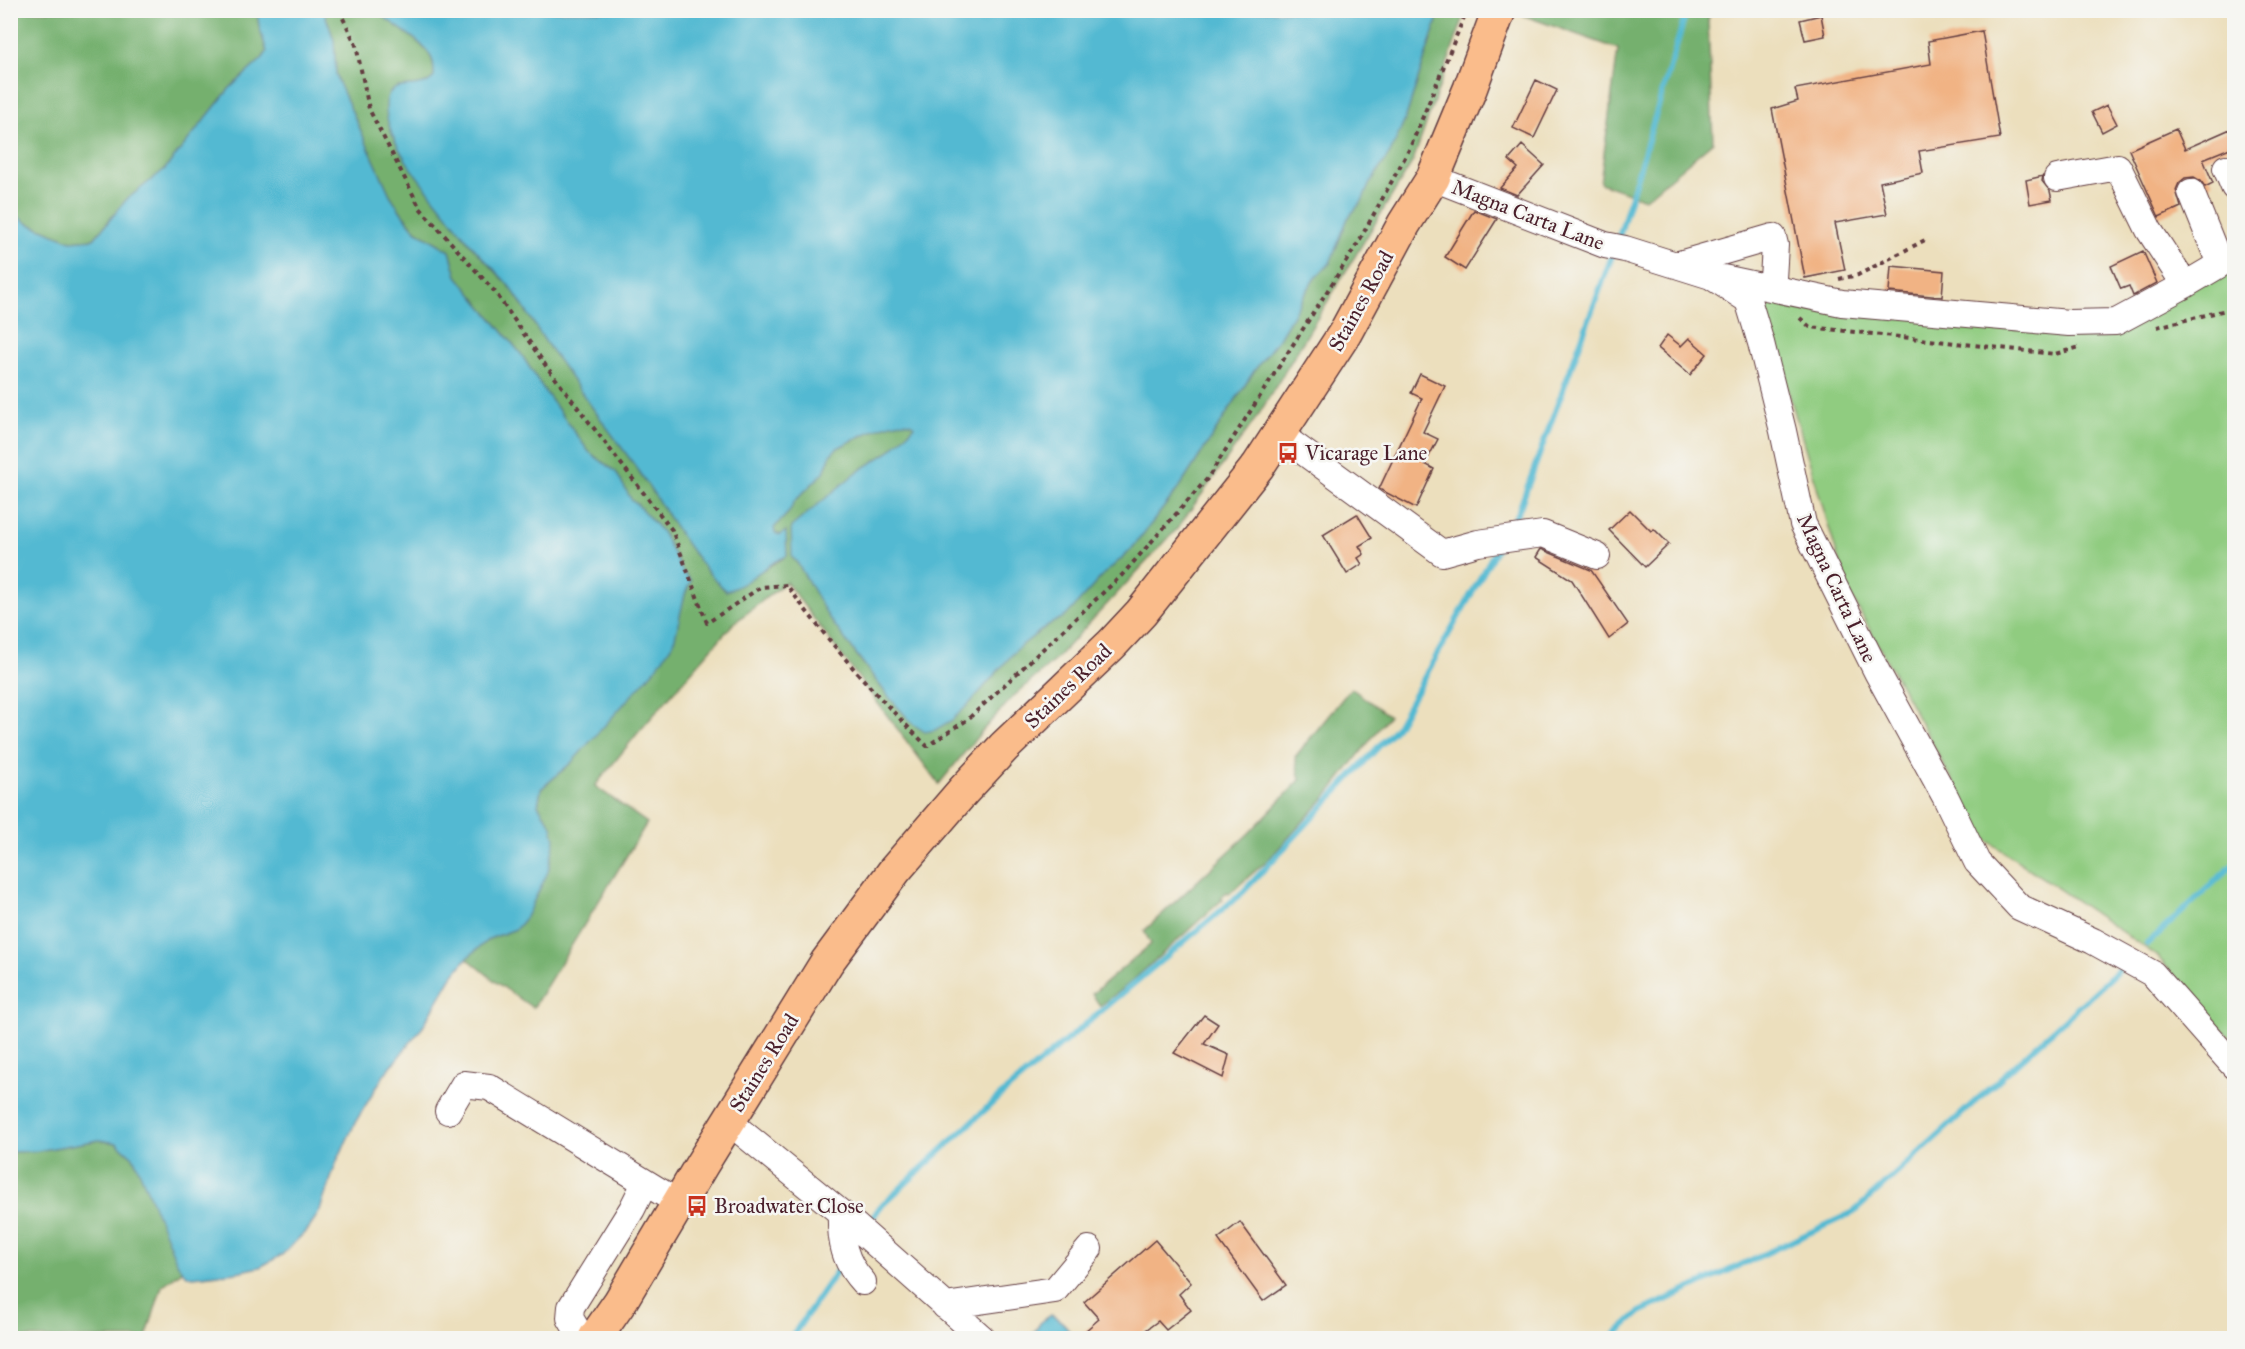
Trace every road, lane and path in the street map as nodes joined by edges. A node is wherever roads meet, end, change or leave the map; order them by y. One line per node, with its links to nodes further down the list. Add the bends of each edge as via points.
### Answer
1 (339, 10): 2 (path, via 356,45 369,109 420,208 495,292 546,366 672,530 707,623 761,587 787,585 877,695 927,746 968,720 1122,575 1207,479 1358,243 1410,148)
2 (1467, 10)
3 (1499, 10): 4 (main road, Staines Road)
4 (1433, 178): 9 (street, Magna Carta Lane, via 1615,247); 14 (main road, Staines Road, via 1345,333)
5 (2057, 178): 12 (street, via 2118,167 2149,230)
6 (2191, 192): 8 (street)
7 (1927, 239): 11 (path, via 1858,275)
8 (2227, 260): 12 (street)
9 (1676, 265): 10 (street, Magna Carta Lane); 13 (street, via 1773,237 1773,279)
10 (1711, 276): 13 (street); 16 (street, Magna Carta Lane, via 1748,300 1803,524 1977,862 2019,907 2154,974)
11 (1838, 279)
12 (2185, 285): 13 (street, via 2116,322 2069,323 1842,303)
13 (1762, 286)
14 (1279, 434): 15 (street, via 1442,553 1478,543 1543,534); 18 (main road, Staines Road, via 1141,613 980,772 895,870 827,962)
15 (1597, 556)
16 (2235, 1066)
17 (448, 1112): 19 (street, via 464,1084 489,1087)
18 (728, 1121): 20 (main road, Staines Road); 21 (street)
19 (645, 1183): 20 (street); 25 (street, via 571,1307 570,1318)
20 (679, 1203): 26 (main road, Staines Road)
21 (840, 1213): 23 (street, via 848,1263); 24 (street)
22 (1089, 1249): 24 (street, via 1055,1290)
23 (863, 1282)
24 (945, 1306): 27 (street)
25 (582, 1338)
26 (595, 1338)
27 (982, 1338)

